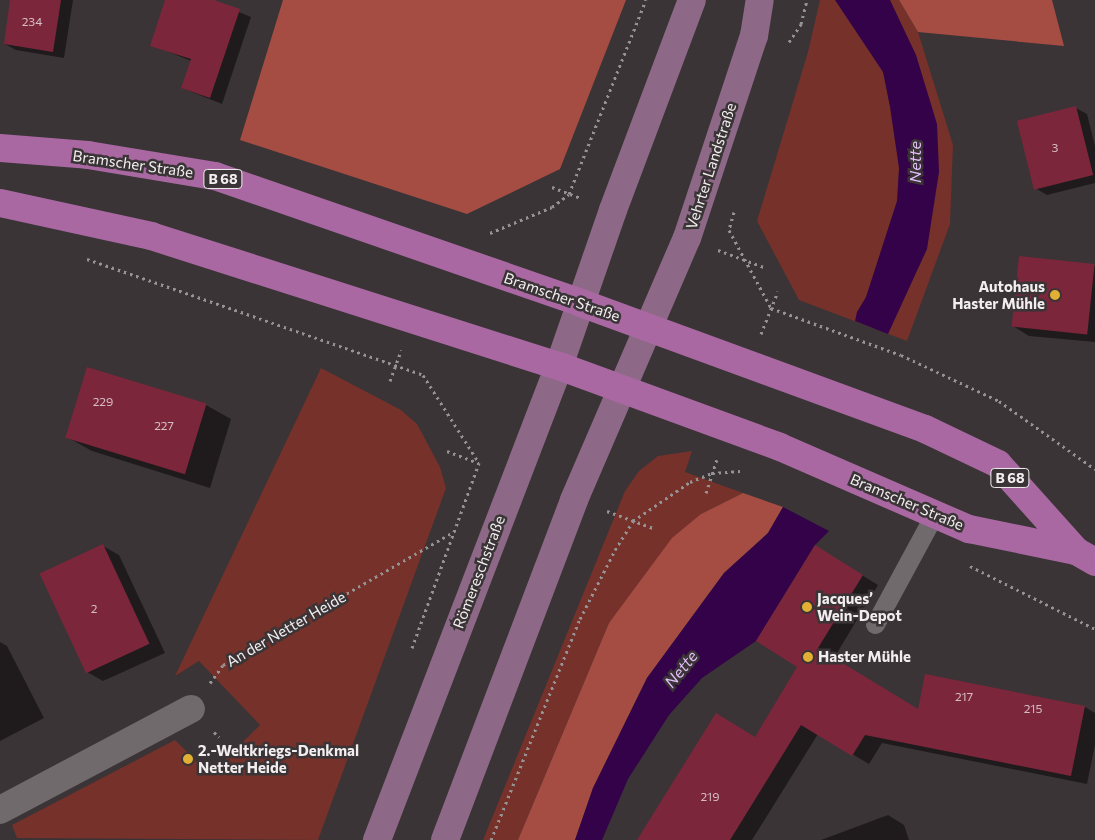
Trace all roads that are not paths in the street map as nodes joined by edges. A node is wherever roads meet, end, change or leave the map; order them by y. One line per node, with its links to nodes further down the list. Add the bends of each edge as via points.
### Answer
1 (692, 0): 5 (main road)
2 (760, 0): 6 (main road, Vehrter Landstraße, via 754,36 687,238)
3 (0, 148): 5 (main road, Bramscher Straße / B 68, via 88,155 216,176)
4 (0, 203): 7 (main road, Bramscher Straße / B 68, via 151,236)
5 (581, 303): 6 (main road, Bramscher Straße / B 68); 7 (main road, Römereschstraße)
6 (650, 328): 8 (main road); 10 (main road, Bramscher Straße / B 68, via 925,430 998,464)
7 (559, 366): 8 (main road, Bramscher Straße / B 68); 14 (main road, Römereschstraße)
8 (624, 388): 9 (main road, Bramscher Straße / B 68, via 780,447); 15 (main road, via 574,500)
9 (935, 513): 10 (main road, Bramscher Straße / B 68, via 969,529); 11 (lane)
10 (1086, 556)
11 (875, 624)
12 (191, 709): 13 (street)
13 (0, 810)
14 (377, 840)
15 (445, 840)

